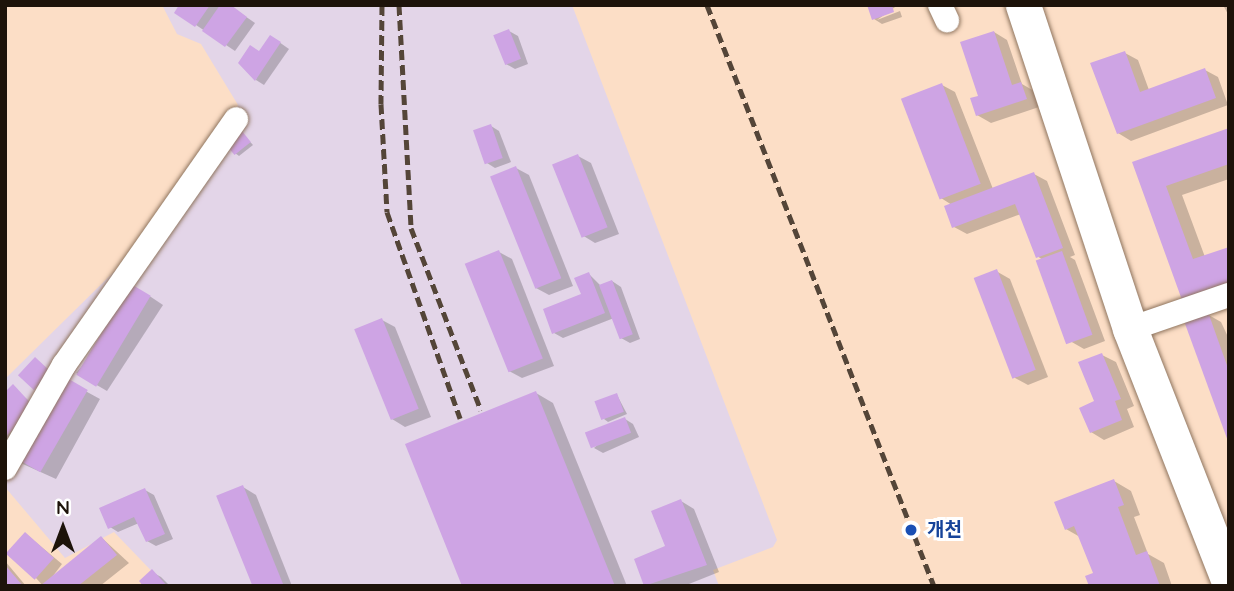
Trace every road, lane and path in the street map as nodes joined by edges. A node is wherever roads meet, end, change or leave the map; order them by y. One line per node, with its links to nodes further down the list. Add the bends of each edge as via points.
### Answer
1 (1023, 5): 4 (main road)
2 (236, 119): 5 (street, via 64,365)
3 (1229, 295): 4 (street)
4 (1130, 329): 6 (main road)
5 (5, 468)
6 (1226, 568)

